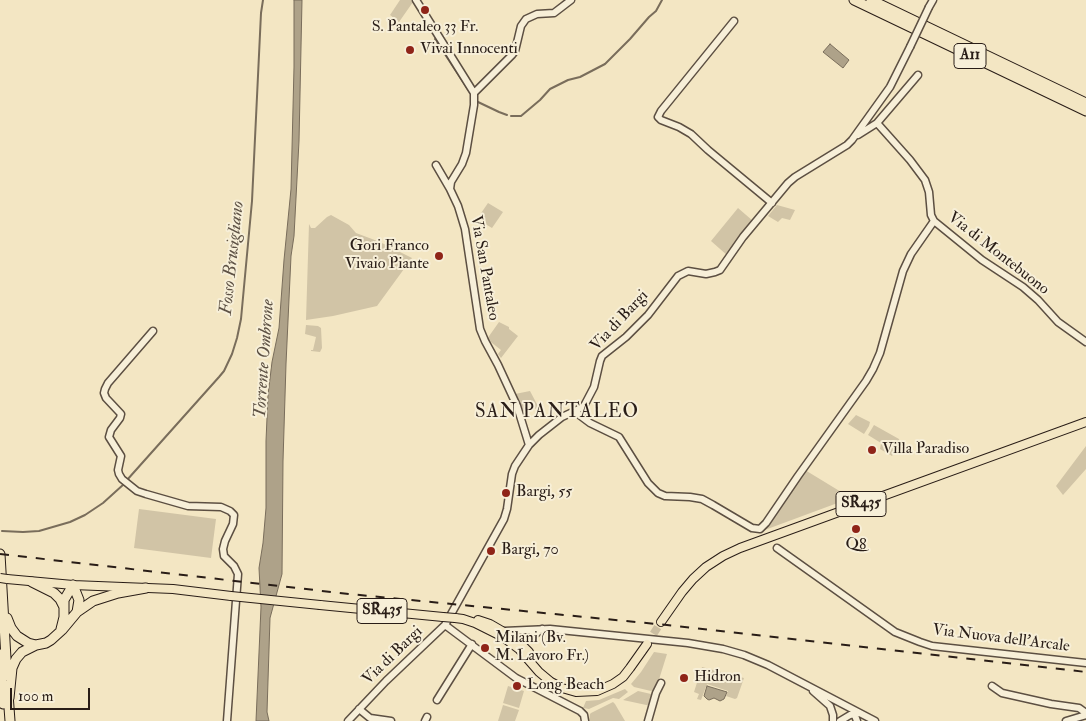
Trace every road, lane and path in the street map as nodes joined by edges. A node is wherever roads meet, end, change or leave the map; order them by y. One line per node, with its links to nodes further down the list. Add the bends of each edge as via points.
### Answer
1 (416, 0): 8 (street)
2 (571, 0): 8 (street, via 554,13 537,14 526,19 512,55)
3 (854, 0): 10 (highway, A11)
4 (871, 0): 9 (highway, A11)
5 (933, 0): 12 (street, Via di Bargi, bridge, via 890,87)
6 (734, 21): 15 (street, via 658,117 691,134)
7 (918, 75): 11 (street)
8 (474, 93): 14 (street, via 465,156)
9 (1086, 103)
10 (1086, 111)
11 (876, 123): 12 (street); 16 (street, Via di Montebuono, via 924,180)
12 (855, 137): 15 (street, Via di Bargi, via 795,177)
13 (436, 165): 14 (street, Via San Pantaleo)
14 (450, 189): 21 (street, Via San Pantaleo, via 465,228 480,329 517,406)
15 (772, 203): 19 (street, Via di Bargi, via 720,270 706,274 690,271 676,278 648,315 602,356 591,394 584,406)
16 (934, 221): 18 (street, Via di Montebuono, via 982,260 1023,287 1058,322); 19 (street, via 903,271 873,369 760,529 754,529 702,499 658,493 619,437)
17 (153, 331): 59 (street, via 105,388 105,396 121,414 109,437 121,456 119,474 137,490 188,506 221,506 234,515 223,549 224,556 238,574)
18 (1086, 342)
19 (574, 411): 21 (street, Via di Bargi)
20 (1086, 422): 33 (main road, SR435, via 723,556 693,579)
21 (529, 445): 32 (street, Via di Bargi, via 514,468 504,519)
22 (777, 548): 45 (street, Via Nuova dell'Arcale, via 895,632 914,640 932,646)
23 (0, 554): 28 (highway)
24 (3, 579): 25 (main road, SR435)
25 (32, 582): 26 (main road, SR435); 29 (highway, via 54,593)
26 (73, 585): 27 (main road, SR435); 29 (highway, via 64,600); 30 (highway, via 79,602)
27 (146, 588): 30 (highway, via 98,599); 32 (main road, SR435, bridge)
28 (3, 598): 42 (highway, via 8,622 14,632 24,641); 52 (highway)
29 (64, 608): 37 (highway)
30 (77, 612): 37 (highway)
31 (459, 619): 32 (main road, SR435, bridge); 36 (main road, SR435, via 483,621); 39 (main road)
32 (444, 621): 40 (street); 54 (street, Via di Bargi)
33 (661, 622)
34 (542, 629): 35 (street); 38 (street); 49 (street, via 723,649 768,664)
35 (525, 630): 36 (street); 39 (street)
36 (504, 631): 39 (main road, SR435)
37 (60, 632): 42 (highway, via 49,642)
38 (533, 636): 39 (street); 43 (street)
39 (516, 642): 43 (main road, SR435); 46 (main road)
40 (472, 644): 53 (street); 62 (street, via 519,680 580,711)
41 (647, 644): 46 (main road, SR435, via 623,677 597,691 569,690)
42 (36, 645): 52 (highway, via 22,652 14,663)
43 (528, 652): 46 (main road, SR435)
44 (0, 654): 51 (highway)
45 (1086, 663)
46 (545, 676)
47 (0, 679): 51 (highway)
48 (661, 682): 63 (street)
49 (802, 682): 55 (street); 64 (street, via 828,704 833,712)
50 (992, 686): 56 (street, via 1002,693 1079,708)
51 (3, 689): 57 (highway)
52 (9, 698): 58 (highway)
53 (437, 700)
54 (359, 709): 60 (street, Via di Bargi); 61 (street, via 370,718)
55 (856, 712): 65 (street); 66 (street); 67 (street)
56 (1084, 716): 68 (street)
57 (4, 721)
58 (10, 721)
59 (227, 721)
60 (348, 721)
61 (391, 721)
62 (585, 721)
63 (648, 721)
64 (833, 721)
65 (840, 721)
66 (857, 721)
67 (875, 721)
68 (1066, 721)

